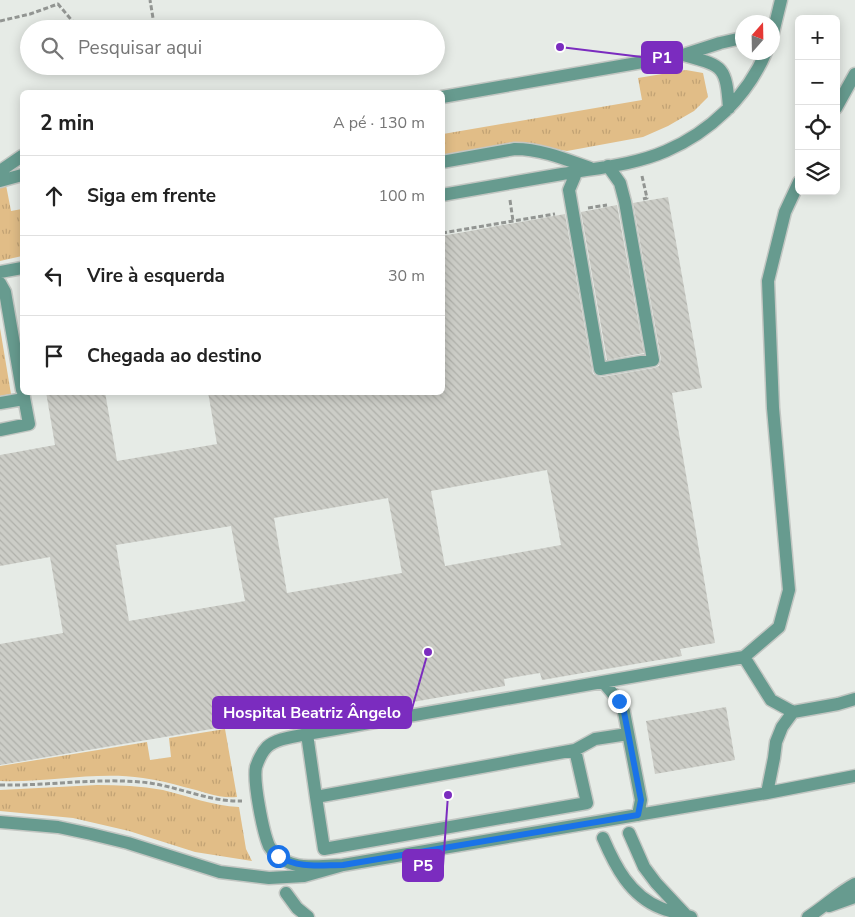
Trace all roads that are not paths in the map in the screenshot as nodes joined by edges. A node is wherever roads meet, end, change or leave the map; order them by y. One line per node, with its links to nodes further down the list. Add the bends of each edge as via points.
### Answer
1 (781, 0): 2 (lane)
2 (777, 15)
3 (735, 40): 4 (lane)
4 (683, 55): 7 (lane); 9 (lane, via 711,63 722,71 727,83)
5 (761, 60): 9 (lane)
6 (855, 74): 8 (lane)
7 (445, 96)
8 (838, 105)
9 (729, 108): 12 (lane, via 694,137 664,152)
10 (20, 157): 14 (lane)
11 (445, 161): 13 (lane, via 526,149 545,152)
12 (608, 166): 13 (lane); 15 (lane, via 620,183 625,202 653,360 600,369 569,190)
13 (592, 169): 15 (lane)
14 (0, 171)
15 (577, 171): 19 (lane)
16 (20, 176): 17 (lane)
17 (0, 181)
18 (795, 191): 28 (lane, via 785,212 768,281 773,408 789,590 779,627)
19 (445, 194)
20 (20, 268): 21 (lane)
21 (0, 272)
22 (0, 283): 23 (lane, via 5,292)
23 (20, 377)
24 (21, 395): 26 (lane)
25 (23, 395): 27 (lane, via 29,424)
26 (0, 404)
27 (0, 430)
28 (744, 657): 29 (lane); 31 (lane, via 771,700)
29 (602, 682): 32 (lane); 33 (lane, via 619,701)
30 (855, 699): 31 (lane)
31 (793, 712): 36 (lane, via 776,742)
32 (306, 734): 37 (lane); 42 (lane, via 281,740 267,747 261,755 256,768 256,784 265,835 270,848 289,863 300,866)
33 (628, 734): 34 (lane, via 595,739); 38 (lane, via 641,800)
34 (576, 750): 37 (lane); 37 (lane, via 587,803 324,849)
35 (855, 776): 36 (lane)
36 (767, 793): 38 (lane)
37 (316, 797)
38 (638, 815): 42 (lane)
39 (0, 822): 42 (lane, via 91,834 220,872 269,878 304,876)
40 (629, 833): 47 (lane, via 644,867)
41 (602, 838): 47 (lane, via 626,881 642,898)
42 (343, 865)
43 (855, 884): 46 (lane)
44 (286, 893): 48 (lane)
45 (855, 897): 46 (lane)
46 (824, 907): 49 (lane)
47 (686, 916)
48 (308, 917)
49 (808, 917)

